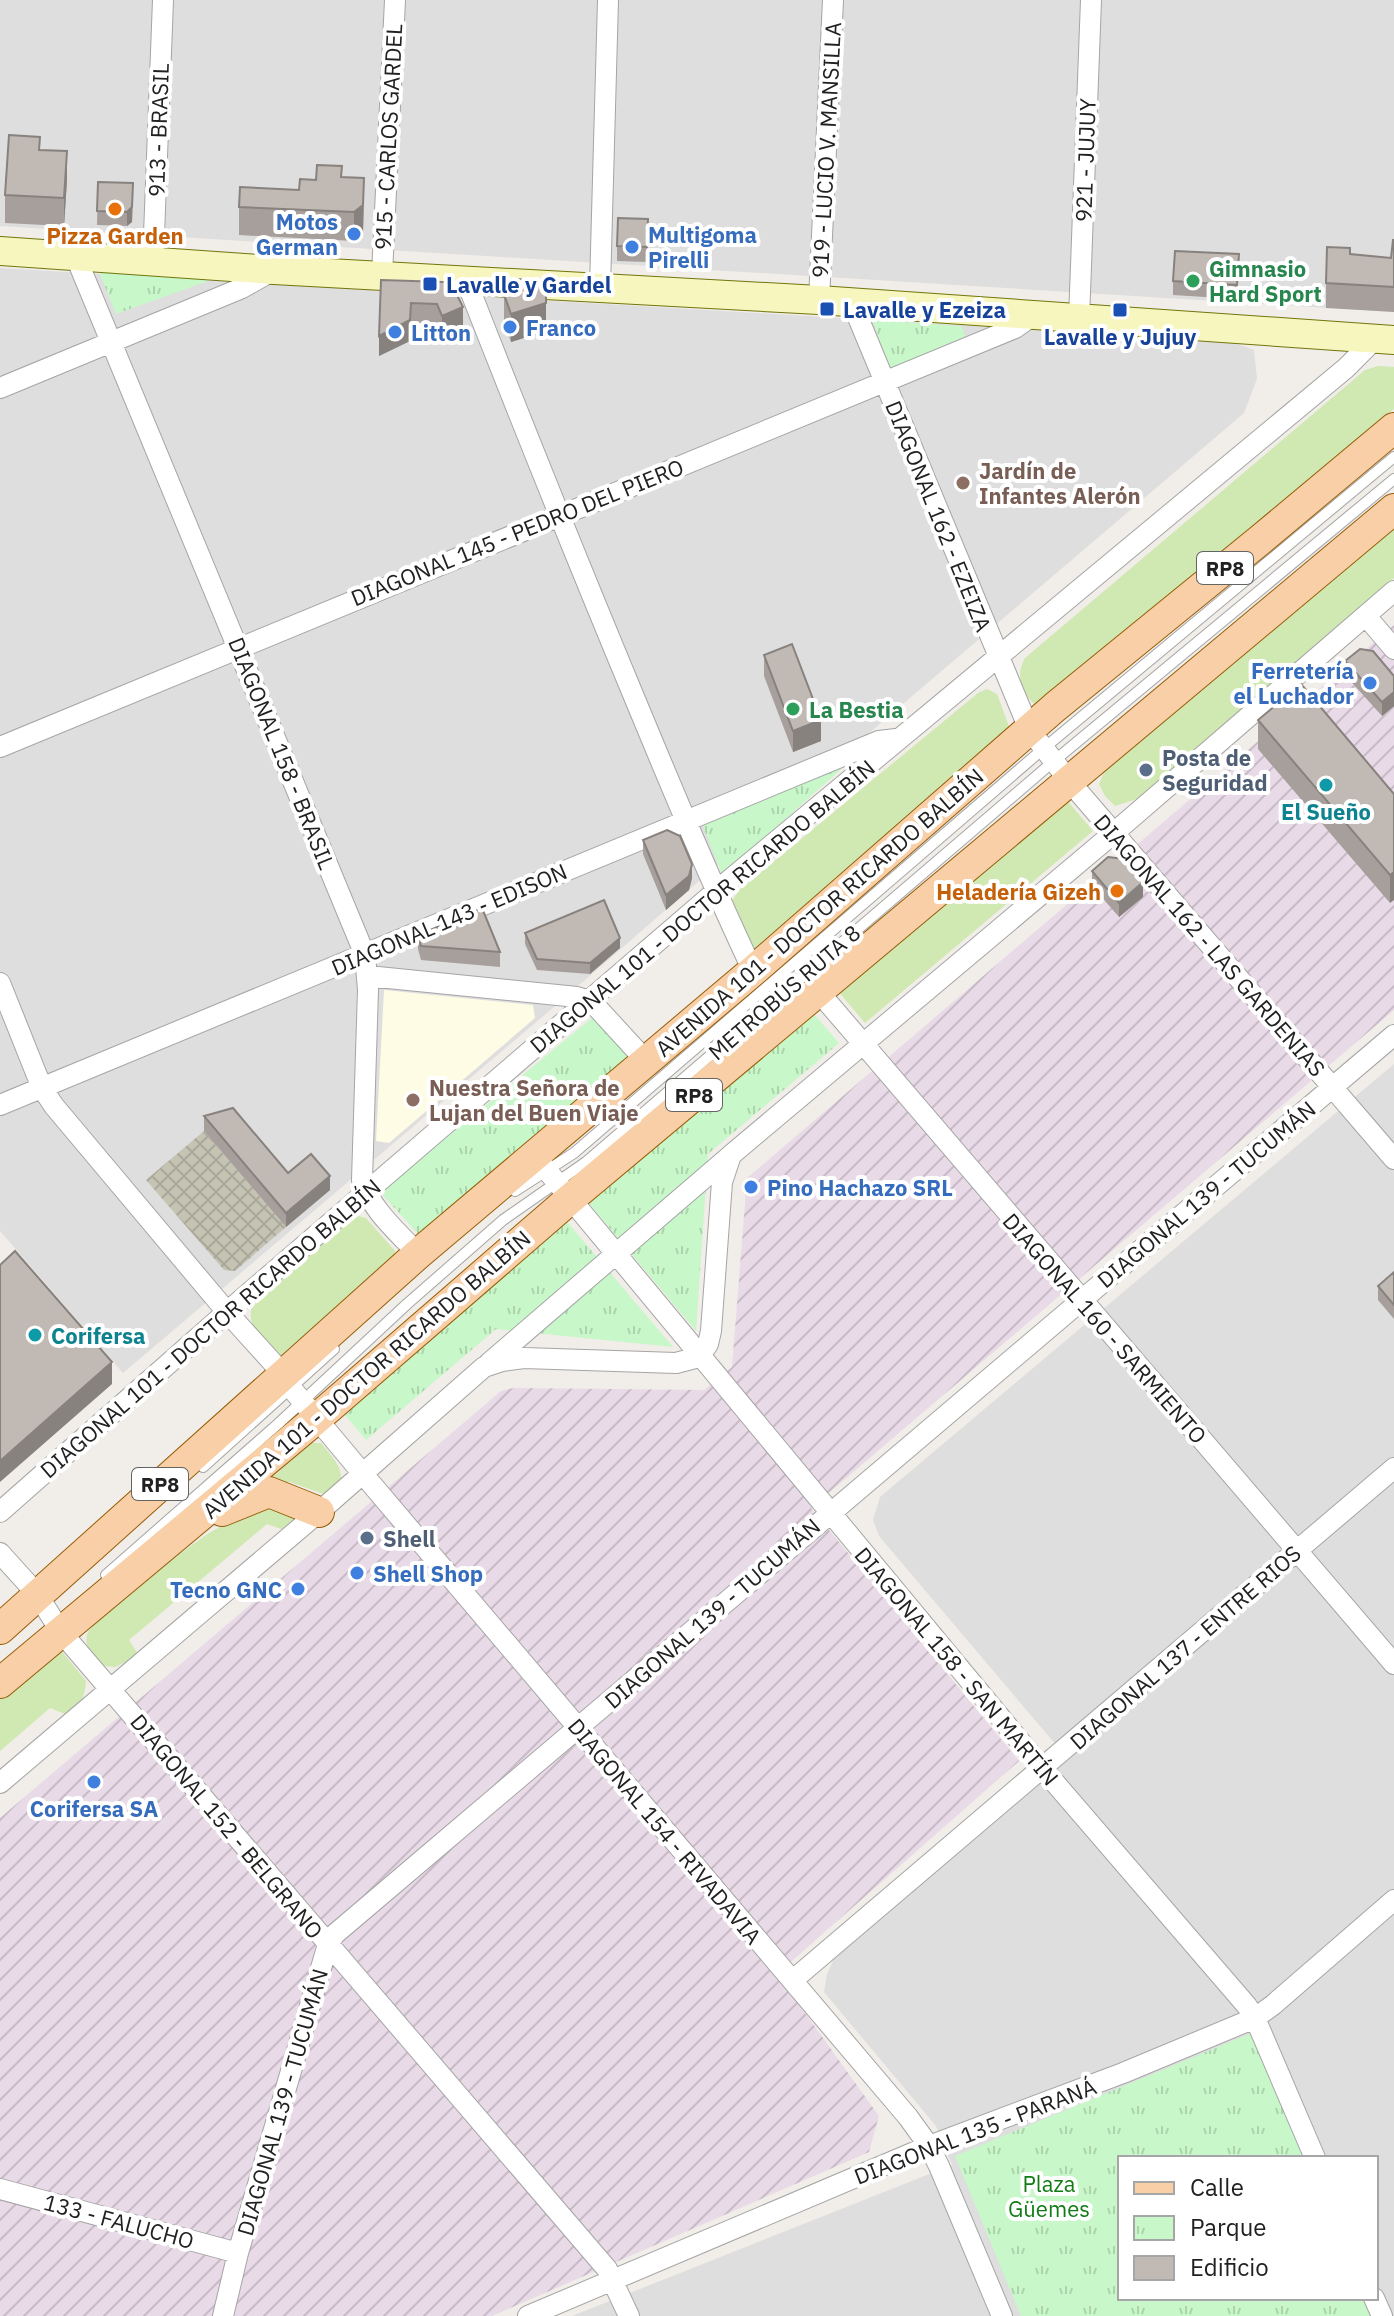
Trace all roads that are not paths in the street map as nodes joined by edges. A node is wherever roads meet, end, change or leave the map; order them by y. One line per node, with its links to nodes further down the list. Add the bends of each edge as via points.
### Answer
1 (163, 0): 8 (street, 913 - BRASIL)
2 (395, 0): 10 (street, 915 - CARLOS GARDEL)
3 (608, 0): 12 (street)
4 (833, 0): 13 (street, 919 - LUCIO V. MANSILLA)
5 (1091, 0): 16 (street, 921 - JUJUY)
6 (0, 251): 7 (main road)
7 (75, 255): 8 (main road); 18 (street, DIAGONAL 158 - BRASIL)
8 (153, 261): 9 (main road)
9 (274, 270): 10 (main road); 18 (street)
10 (382, 275): 11 (main road)
11 (466, 280): 12 (main road); 25 (street)
12 (600, 287): 13 (main road)
13 (819, 300): 14 (main road)
14 (852, 303): 15 (main road); 19 (street, DIAGONAL 162 - EZEIZA)
15 (1032, 316): 16 (main road); 19 (street, DIAGONAL 145 - PEDRO DEL PIERO, via 1015,328)
16 (1079, 319): 17 (main road)
17 (1384, 340): 30 (street, DIAGONAL 101 - DOCTOR RICARDO BALBÍN)
18 (112, 343): 20 (street); 28 (street, DIAGONAL 158 - BRASIL)
19 (884, 381): 25 (street, DIAGONAL 145 - PEDRO DEL PIERO); 30 (street, DIAGONAL 162 - EZEIZA)
20 (0, 388)
21 (1394, 428): 33 (main road, AVENIDA 101 - DOCTOR RICARDO BALBÍN / RP8)
22 (1394, 457): 33 (lane, METROBÚS RUTA 8)
23 (1394, 479): 33 (lane, METROBÚS RUTA 8)
24 (1394, 509): 33 (main road, AVENIDA 101 - DOCTOR RICARDO BALBÍN / RP8)
25 (559, 515): 28 (street, DIAGONAL 145 - PEDRO DEL PIERO); 34 (street)
26 (1394, 591): 27 (street)
27 (1366, 616): 29 (street); 35 (street)
28 (239, 647): 32 (street, DIAGONAL 145 - PEDRO DEL PIERO); 37 (street, DIAGONAL 158 - BRASIL)
29 (1394, 649)
30 (998, 658): 31 (street, DIAGONAL 101 - DOCTOR RICARDO BALBÍN); 33 (street, DIAGONAL 162 - EZEIZA)
31 (900, 738): 34 (street, DIAGONAL 143 - EDISON, via 879,741); 36 (street, DIAGONAL 101 - DOCTOR RICARDO BALBÍN)
32 (0, 747)
33 (1049, 755): 35 (street, DIAGONAL 162 - LAS GARDENIAS); 38 (main road, AVENIDA 101 - DOCTOR RICARDO BALBÍN / RP8); 41 (main road, AVENIDA 101 - DOCTOR RICARDO BALBÍN / RP8); 51 (lane, METROBÚS RUTA 8, via 574,1153); 51 (lane, METROBÚS RUTA 8, via 586,1162)
34 (685, 819): 36 (street); 37 (street, DIAGONAL 143 - EDISON)
35 (1115, 832): 44 (street); 46 (street, DIAGONAL 162 - LAS GARDENIAS)
36 (715, 892): 38 (street); 42 (street, DIAGONAL 101 - DOCTOR RICARDO BALBÍN)
37 (365, 955): 39 (street, DIAGONAL 158 - BRASIL); 47 (street, DIAGONAL 143 - EDISON)
38 (753, 971): 45 (main road, AVENIDA 101 - DOCTOR RICARDO BALBÍN / RP8)
39 (368, 976): 42 (street); 52 (street, DIAGONAL 158 - BRASIL, via 362,1166)
40 (0, 983): 47 (street, DIAGONAL 154 - RIVADAVIA)
41 (818, 991): 44 (street, DIAGONAL 160 - SARMIENTO); 51 (main road, AVENIDA 101 - DOCTOR RICARDO BALBÍN / RP8)
42 (591, 1001): 45 (street); 52 (street, DIAGONAL 101 - DOCTOR RICARDO BALBÍN)
43 (1394, 1035): 46 (street, DIAGONAL 139 - TUCUMÁN)
44 (863, 1046): 49 (street); 56 (street, DIAGONAL 160 - SARMIENTO)
45 (647, 1062): 51 (main road, AVENIDA 101 - DOCTOR RICARDO BALBÍN / RP8)
46 (1332, 1087): 50 (street, DIAGONAL 162 - LAS GARDENIAS); 56 (street, DIAGONAL 139 - TUCUMÁN)
47 (42, 1088): 48 (street, DIAGONAL 143 - EDISON); 57 (street, DIAGONAL 154 - RIVADAVIA)
48 (0, 1105)
49 (731, 1155): 55 (street); 59 (street, via 722,1182 711,1331)
50 (1394, 1159)
51 (552, 1177): 53 (lane, METROBÚS RUTA 8); 54 (main road, AVENIDA 101 - DOCTOR RICARDO BALBÍN / RP8); 55 (street, DIAGONAL 158 - SAN MARTÍN); 61 (main road, AVENIDA 101 - DOCTOR RICARDO BALBÍN / RP8)
52 (366, 1192): 54 (street); 57 (street, DIAGONAL 101 - DOCTOR RICARDO BALBÍN)
53 (505, 1199)
54 (418, 1254): 61 (main road, AVENIDA 101 - DOCTOR RICARDO BALBÍN / RP8)
55 (616, 1254): 59 (street, DIAGONAL 158 - SAN MARTÍN); 60 (street)
56 (1081, 1300): 67 (street, DIAGONAL 139 - TUCUMÁN); 69 (street, DIAGONAL 160 - SARMIENTO)
57 (227, 1312): 61 (street, DIAGONAL 154 - RIVADAVIA); 65 (street, DIAGONAL 101 - DOCTOR RICARDO BALBÍN)
58 (348, 1336): 61 (lane)
59 (699, 1357): 60 (street, via 676,1363 524,1358); 67 (street, DIAGONAL 158 - SAN MARTÍN)
60 (484, 1367): 64 (street)
61 (298, 1396): 63 (lane); 64 (street, DIAGONAL 154 - RIVADAVIA); 68 (main road, AVENIDA 101 - DOCTOR RICARDO BALBÍN / RP8); 71 (lane); 72 (main road, AVENIDA 101 - DOCTOR RICARDO BALBÍN / RP8)
62 (1394, 1468): 69 (street, DIAGONAL 137 - ENTRE RIOS)
63 (197, 1472)
64 (363, 1474): 66 (street); 78 (street, DIAGONAL 154 - RIVADAVIA)
65 (0, 1512)
66 (319, 1512): 68 (main road, via 269,1492); 77 (street)
67 (830, 1513): 78 (street, DIAGONAL 139 - TUCUMÁN); 79 (street, DIAGONAL 158 - SAN MARTÍN)
68 (201, 1517): 72 (main road, AVENIDA 101 - DOCTOR RICARDO BALBÍN / RP8)
69 (1296, 1552): 74 (street, DIAGONAL 160 - SARMIENTO); 79 (street, DIAGONAL 137 - ENTRE RIOS)
70 (0, 1553): 72 (street, DIAGONAL 152 - BELGRANO)
71 (101, 1580)
72 (48, 1616): 73 (main road, AVENIDA 101 - DOCTOR RICARDO BALBÍN / RP8); 75 (lane); 76 (main road, AVENIDA 101 - DOCTOR RICARDO BALBÍN / RP8); 77 (street, DIAGONAL 152 - BELGRANO)
73 (11, 1630)
74 (1394, 1664)
75 (0, 1670)
76 (0, 1683)
77 (109, 1688): 80 (street); 82 (street, DIAGONAL 152 - BELGRANO)
78 (578, 1728): 82 (street, DIAGONAL 139 - TUCUMÁN); 83 (street, DIAGONAL 154 - RIVADAVIA)
79 (1043, 1769): 83 (street, DIAGONAL 137 - ENTRE RIOS); 84 (street, DIAGONAL 158 - SAN MARTÍN)
80 (4, 1772)
81 (1394, 1900): 84 (street, DIAGONAL 135 - PARANÁ)
82 (328, 1944): 88 (street, DIAGONAL 139 - TUCUMÁN); 89 (street, DIAGONAL 152 - BELGRANO)
83 (793, 1980): 85 (street, DIAGONAL 154 - RIVADAVIA)
84 (1255, 2018): 85 (street, DIAGONAL 135 - PARANÁ); 86 (street, DIAGONAL 158 - SAN MARTÍN)
85 (929, 2146): 89 (street, DIAGONAL 135 - PARANÁ); 93 (street, DIAGONAL 154 - RIVADAVIA)
86 (1314, 2156)
87 (0, 2189): 88 (street, 133 - FALUCHO)
88 (238, 2253): 90 (street, DIAGONAL 139 - TUCUMÁN)
89 (614, 2280): 91 (street, DIAGONAL 135 - PARANÁ); 92 (street, DIAGONAL 152 - BELGRANO)
90 (223, 2316)
91 (528, 2316)
92 (629, 2316)
93 (1002, 2316)

